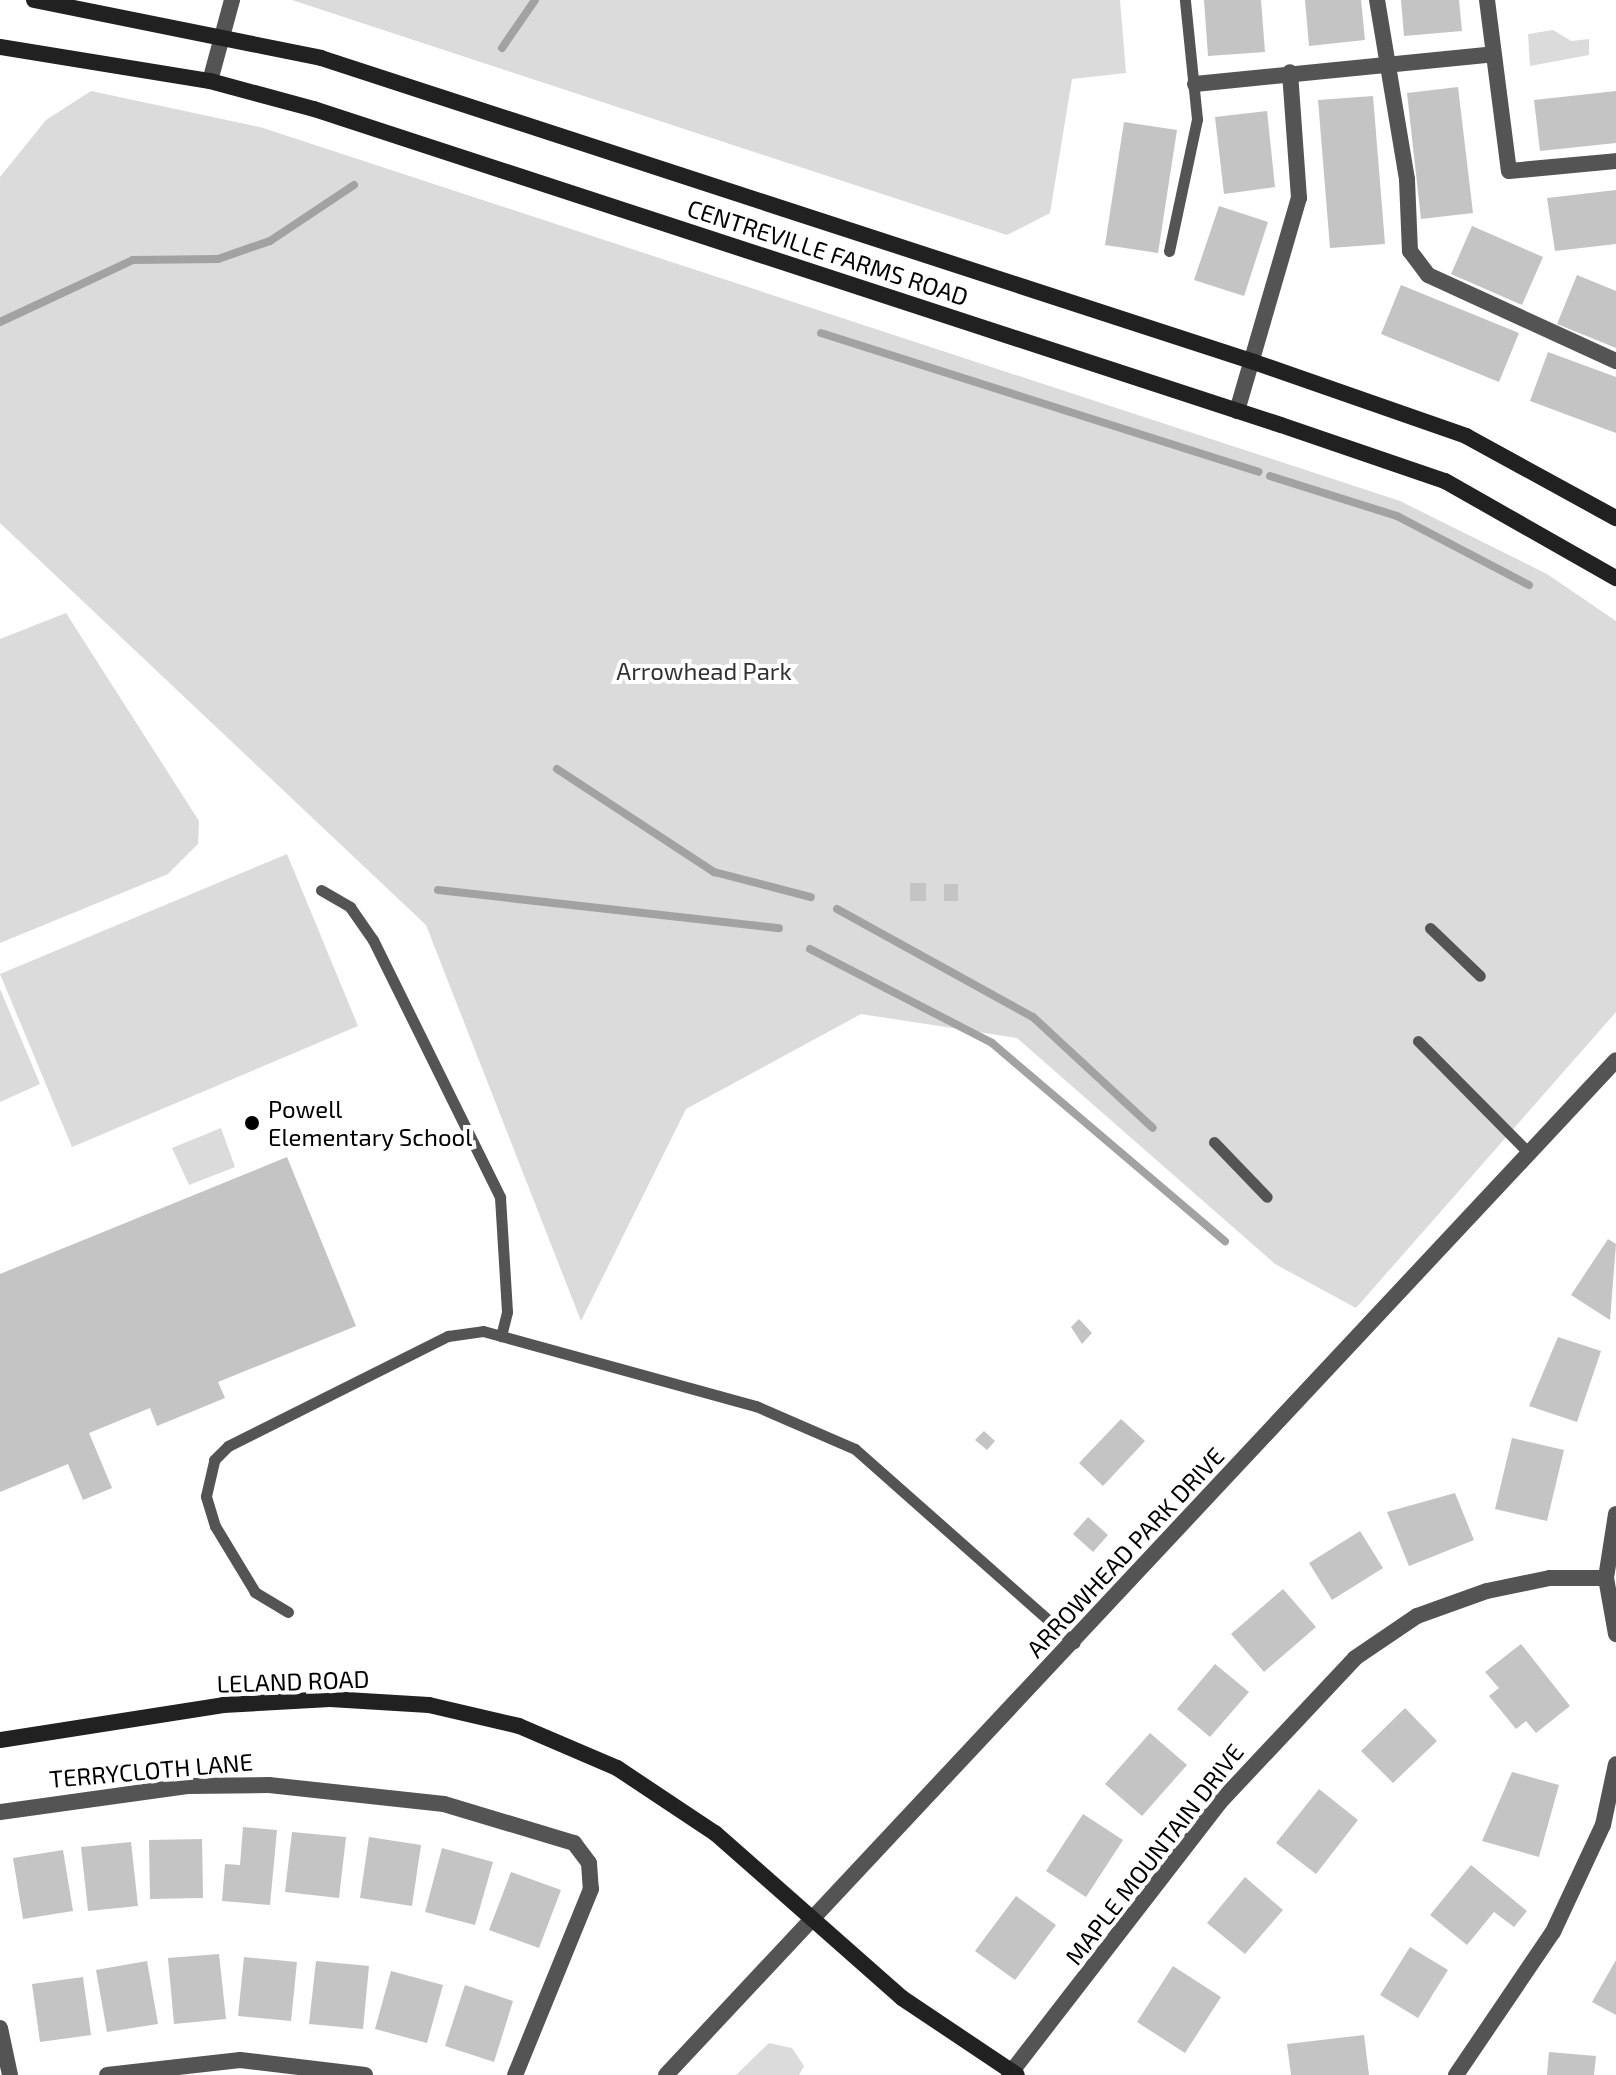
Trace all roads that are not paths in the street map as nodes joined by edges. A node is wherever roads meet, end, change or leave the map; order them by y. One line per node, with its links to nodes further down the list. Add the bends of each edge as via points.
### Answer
1 (34, 0): 6 (street, CENTREVILLE FARMS ROAD)
2 (232, 0): 6 (street)
3 (1185, 0): 12 (lane)
4 (1377, 0): 9 (street)
5 (1487, 0): 8 (street)
6 (222, 33): 11 (street); 16 (street, CENTREVILLE FARMS ROAD, via 321,58)
7 (0, 47): 11 (street, CENTREVILLE FARMS ROAD)
8 (1493, 54): 9 (street); 13 (street, via 1509,171)
9 (1386, 63): 10 (street); 15 (street, via 1407,180 1410,251 1428,275)
10 (1290, 72): 12 (street); 16 (street, via 1299,198)
11 (210, 81): 17 (street, CENTREVILLE FARMS ROAD)
12 (1195, 84): 14 (lane, via 1197,119)
13 (1616, 161)
14 (1169, 251)
15 (1616, 361)
16 (1254, 362): 17 (street); 18 (street, CENTREVILLE FARMS ROAD, via 1466,436)
17 (1237, 411): 19 (street, CENTREVILLE FARMS ROAD, via 1445,481)
18 (1616, 518)
19 (1616, 578)
20 (321, 890): 28 (lane, via 350,907 373,940 500,1197 507,1312)
21 (1430, 928): 22 (lane)
22 (1480, 976)
23 (1418, 1041): 26 (lane)
24 (1616, 1060): 26 (street, ARROWHEAD PARK DRIVE)
25 (1214, 1142): 27 (lane)
26 (1529, 1153): 33 (street, ARROWHEAD PARK DRIVE)
27 (1267, 1197)
28 (501, 1336): 31 (lane, via 448,1336 228,1446 214,1460 206,1496 215,1526 255,1592); 33 (lane, via 756,1406 855,1449)
29 (1616, 1514): 30 (street)
30 (1606, 1578): 32 (street); 39 (street, MAPLE MOUNTAIN DRIVE, via 1550,1578 1487,1591 1417,1616 1355,1658 1219,1803)
31 (288, 1612)
32 (1616, 1634)
33 (1074, 1643): 37 (street, ARROWHEAD PARK DRIVE)
34 (0, 1740): 37 (street, LELAND ROAD, via 223,1705 330,1699 429,1705 519,1726 617,1768 715,1833)
35 (1616, 1764): 45 (street, via 1603,1825 1553,1932)
36 (1, 1812): 43 (street, TERRYCLOTH LANE, via 187,1786 269,1785 444,1804 574,1843 589,1863 591,1889)
37 (815, 1920): 39 (street, LELAND ROAD, via 902,1998); 44 (street, ARROWHEAD PARK DRIVE)
38 (0, 2028): 40 (street)
39 (1012, 2074)
40 (10, 2075)
41 (107, 2075): 42 (street, via 240,2060)
42 (365, 2075)
43 (515, 2075)
44 (666, 2075)
45 (1456, 2075)

